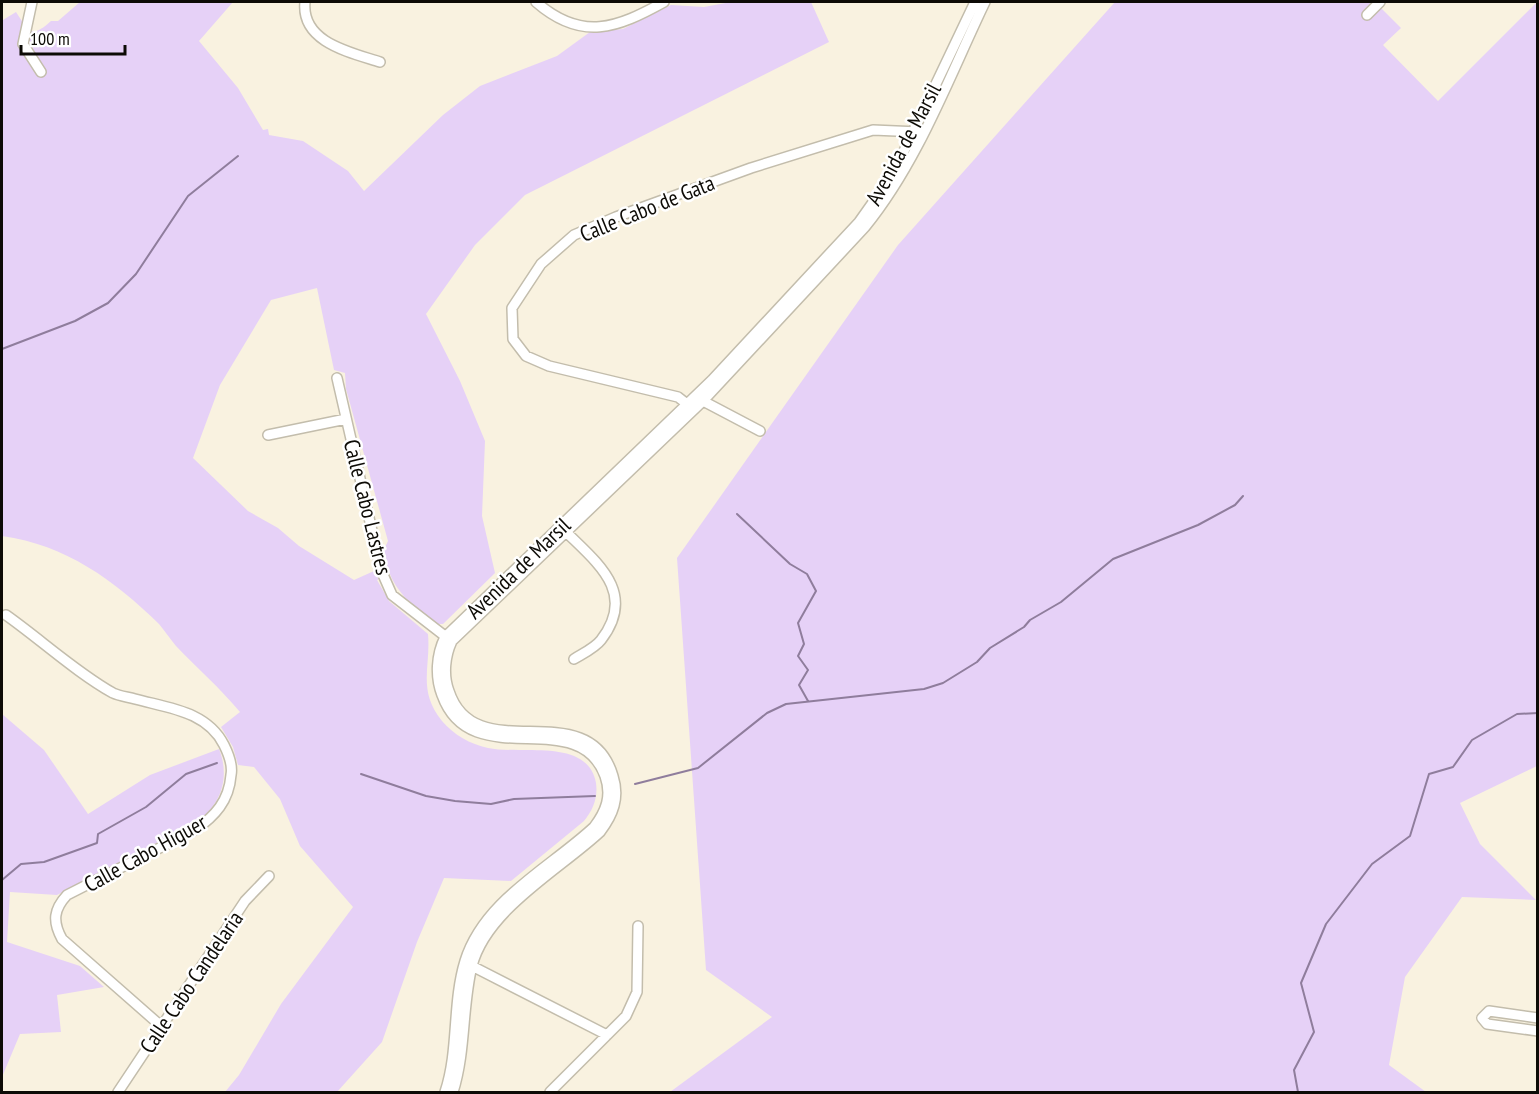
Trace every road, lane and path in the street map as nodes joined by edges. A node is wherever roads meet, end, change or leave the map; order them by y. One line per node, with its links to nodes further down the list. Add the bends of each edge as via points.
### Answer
1 (32, 2): 10 (street, via 23,44)
2 (305, 2): 9 (street, via 310,27 317,36)
3 (536, 2): 4 (street, via 571,23 602,28 620,25)
4 (664, 2)
5 (975, 2): 11 (street, Avenida de Marsil)
6 (984, 2): 11 (street, Avenida de Marsil)
7 (1380, 2): 8 (street)
8 (1367, 15)
9 (380, 62)
10 (41, 72)
11 (918, 132): 13 (street, Avenida de Marsil, via 882,206 871,220); 14 (street, Avenida de Marsil, via 859,222); 14 (street, Calle Cabo de Gata, via 873,130 752,168 574,235 541,264 512,308 513,339 526,356 549,366 678,397)
12 (336, 378): 15 (street, Calle Cabo Lastres)
13 (703, 401): 16 (street); 18 (street, Avenida de Marsil)
14 (687, 404): 18 (street, Avenida de Marsil)
15 (346, 419): 17 (street); 20 (street, Calle Cabo Lastres, via 381,570 392,596)
16 (760, 431)
17 (268, 435)
18 (564, 529): 20 (street, Avenida de Marsil); 21 (street, via 609,577 616,595 612,616 600,641)
19 (6, 615): 26 (street, Calle Cabo Higuer, via 114,694 191,714 207,723 220,736 227,751 232,767 231,784 225,802 211,819 68,895 55,913 55,927 62,939)
20 (449, 639): 24 (street, Avenida de Marsil, via 446,677 459,710 482,727 578,736 590,742 608,760 616,789 614,809 600,832 493,924)
21 (574, 659)
22 (269, 876): 26 (street, Calle Cabo Candelaria, via 245,901)
23 (638, 926): 28 (street, via 637,992 626,1016)
24 (468, 964): 28 (street); 30 (street, Avenida de Marsil); 31 (street, Avenida de Marsil, via 461,1064)
25 (1538, 1018): 27 (street, via 1489,1011 1482,1018 1487,1024)
26 (161, 1026): 29 (street, Calle Cabo Candelaria)
27 (1538, 1030)
28 (607, 1035): 32 (street)
29 (118, 1092)
30 (445, 1092)
31 (453, 1092)
32 (550, 1092)

